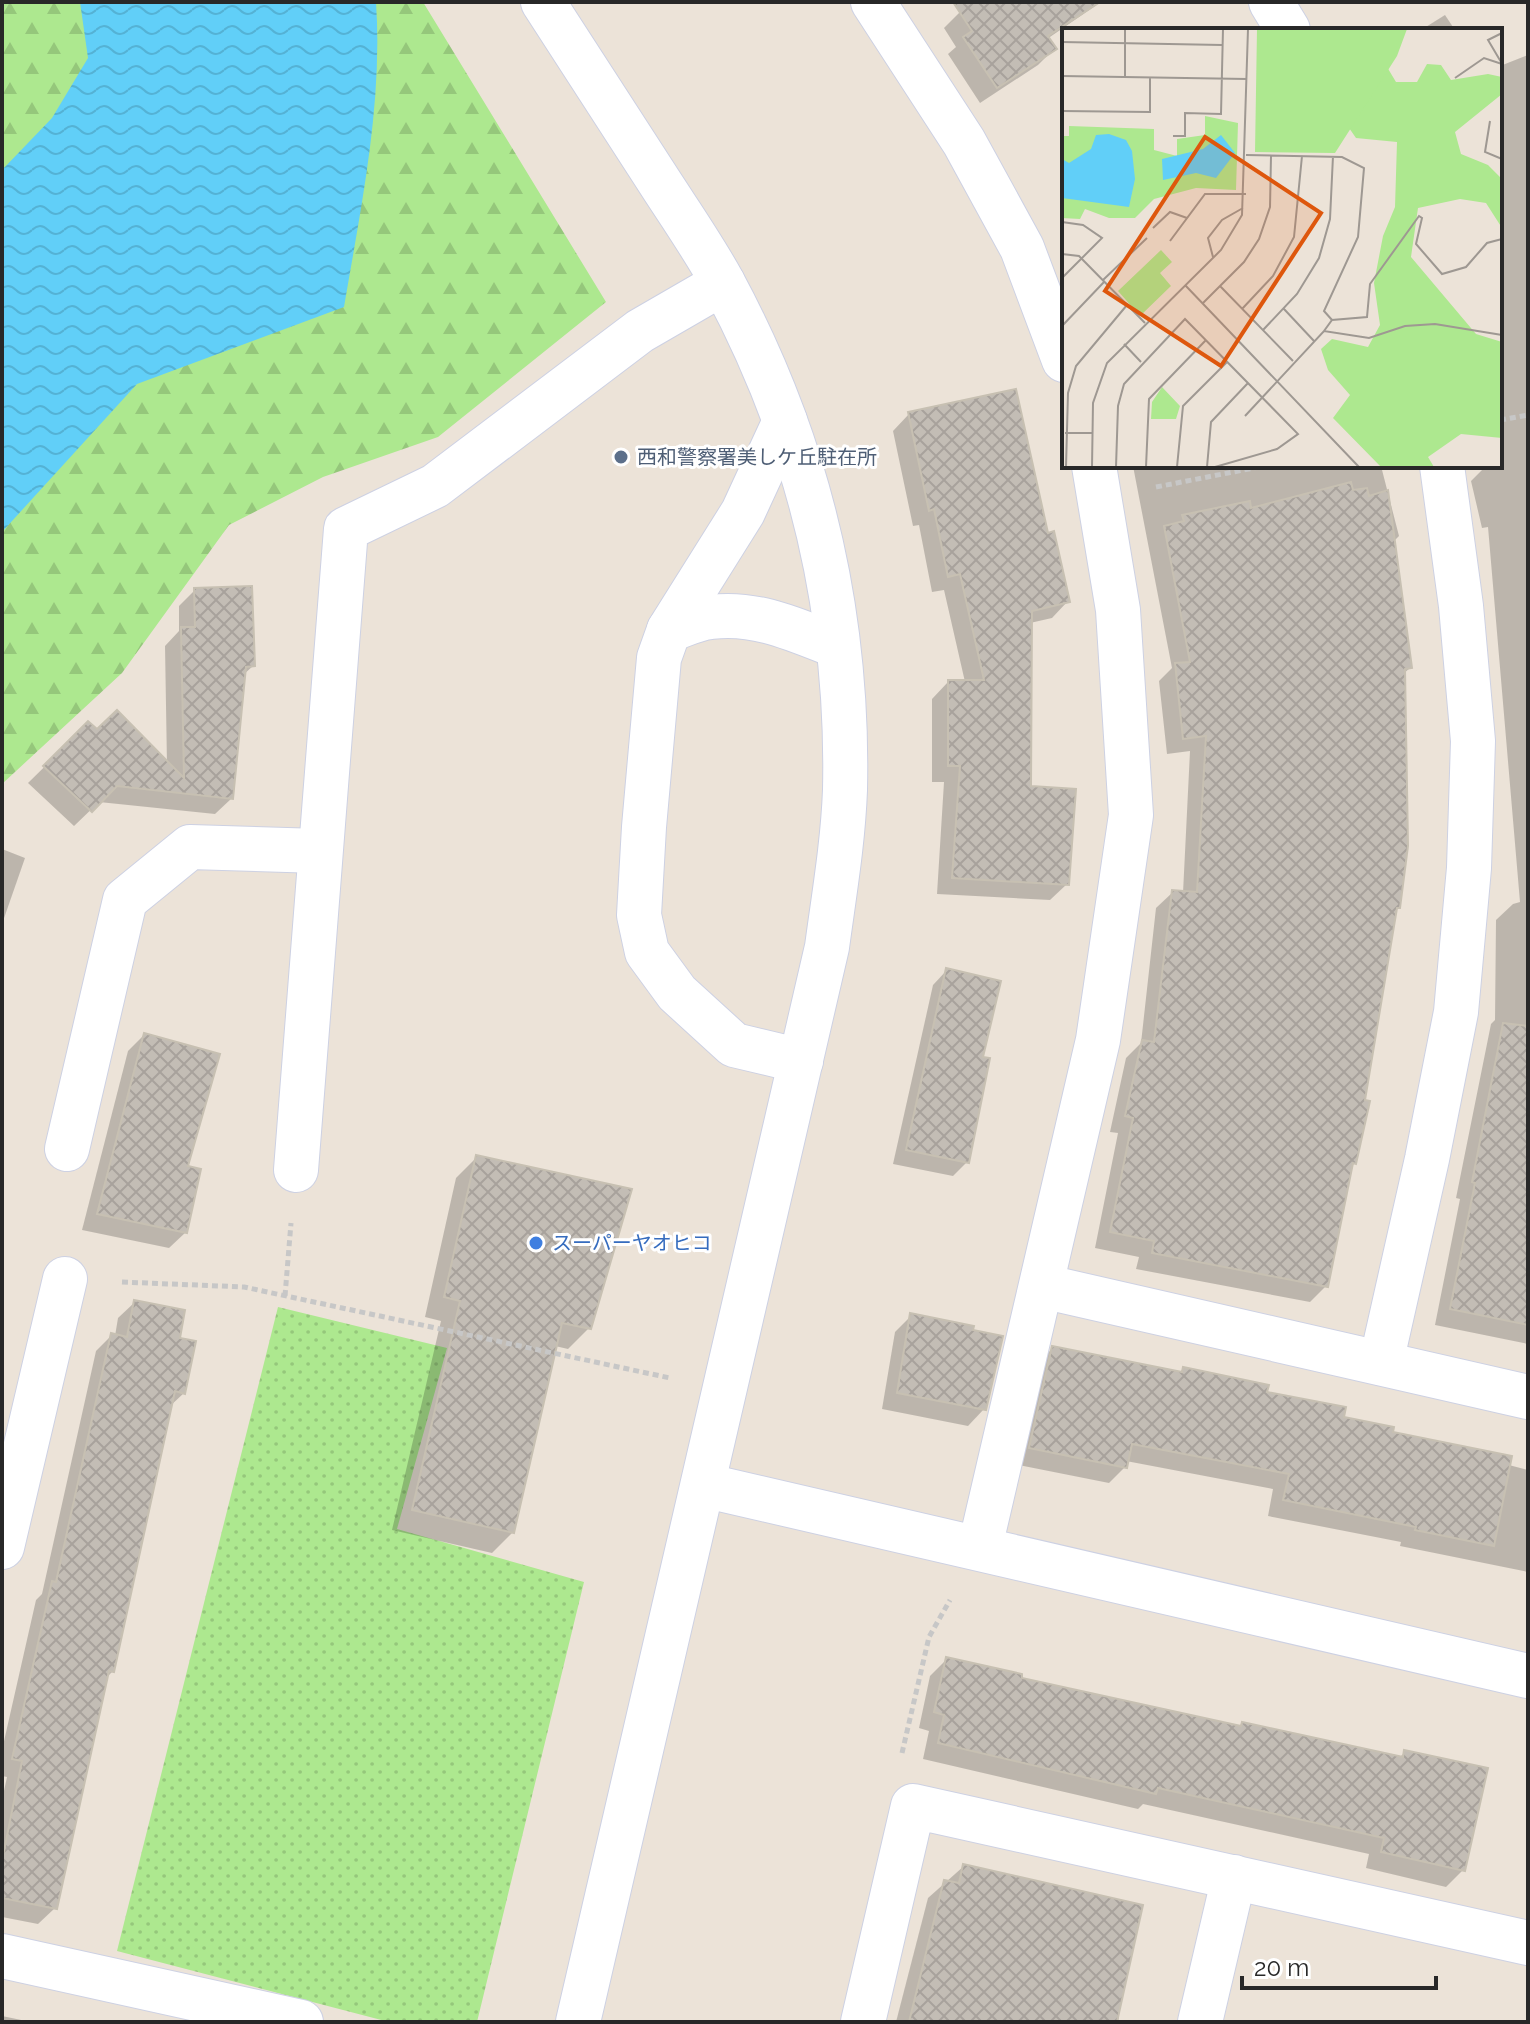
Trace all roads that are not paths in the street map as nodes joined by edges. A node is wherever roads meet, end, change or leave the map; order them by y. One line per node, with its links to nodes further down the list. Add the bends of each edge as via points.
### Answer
1 (543, 2): 5 (street)
2 (873, 2): 6 (street, via 964,142 1022,248)
3 (1271, 2): 4 (street)
4 (1287, 28)
5 (723, 283): 7 (street); 12 (street, via 640,331 435,486 346,529)
6 (1062, 355)
7 (785, 421): 10 (street, via 743,512); 11 (street, via 831,582)
8 (1442, 468): 18 (street, via 1473,741 1469,868 1456,1012)
9 (1097, 482): 17 (street, via 1118,610 1131,815 1098,1040)
10 (669, 630): 11 (street, via 708,617 745,616); 13 (street, via 659,658 644,827 639,915 647,952 677,993 734,1045)
11 (837, 646): 13 (street, via 845,730 840,856 827,947)
12 (320, 851): 14 (street, via 190,847 125,900); 15 (street)
13 (801, 1061): 20 (street)
14 (67, 1149)
15 (296, 1170)
16 (65, 1279): 21 (street)
17 (1042, 1286): 18 (street); 22 (street)
18 (1381, 1363): 19 (street)
19 (1528, 1397)
20 (703, 1485): 22 (street); 28 (street)
21 (2, 1547)
22 (980, 1547): 23 (street)
23 (1528, 1676)
24 (1234, 1877): 25 (street); 29 (street, via 913,1806); 30 (street)
25 (1528, 1943)
26 (2, 1956): 27 (street)
27 (293, 2021)
28 (578, 2022)
29 (863, 2022)
30 (1200, 2022)

